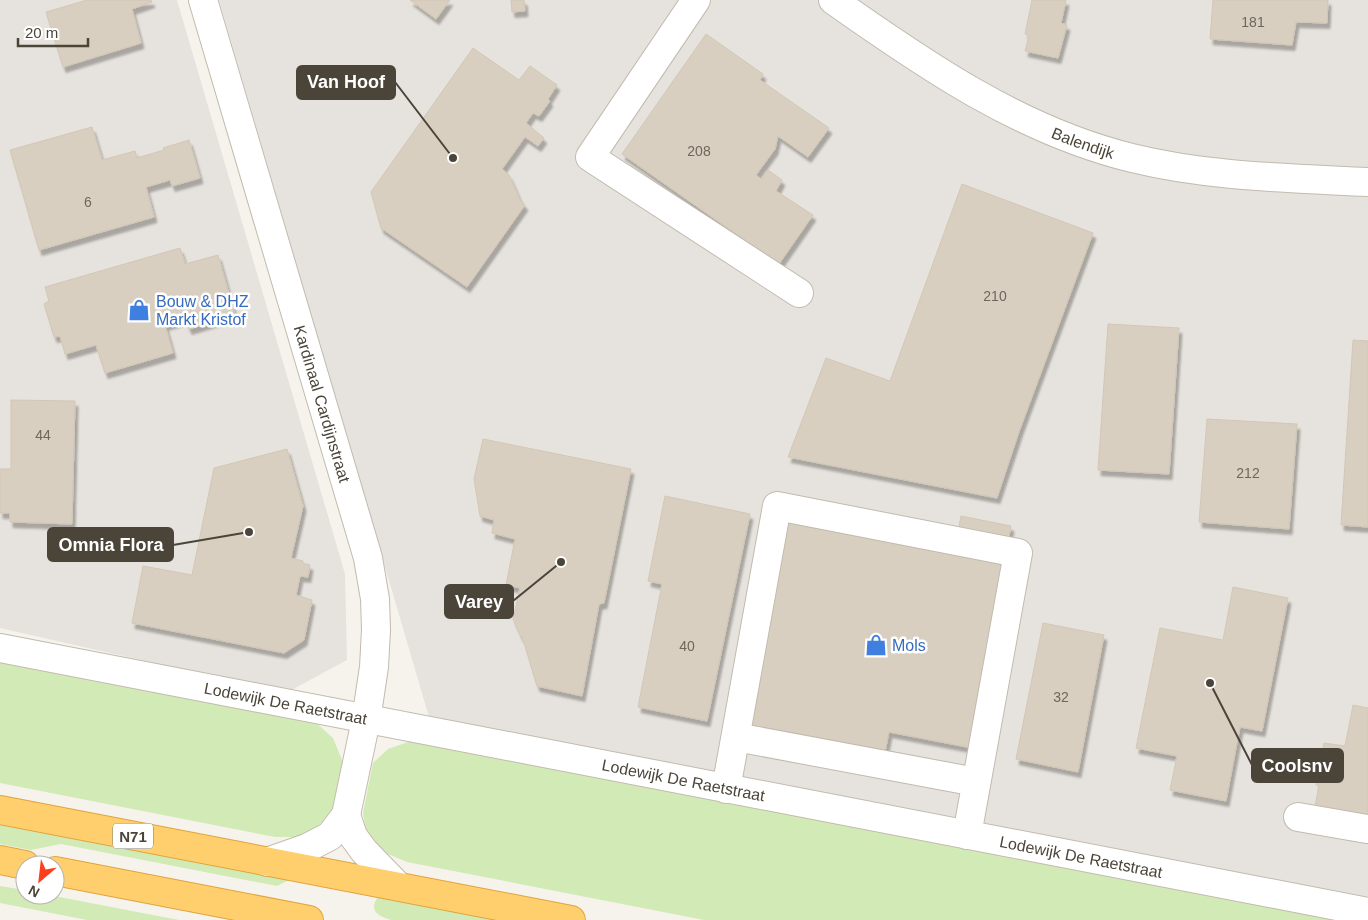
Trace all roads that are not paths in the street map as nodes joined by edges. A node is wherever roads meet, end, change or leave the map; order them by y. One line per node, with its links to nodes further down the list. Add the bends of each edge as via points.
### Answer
1 (203, 0): 7 (street, Kardinaal Cardijnstraat, via 368,558 376,630)
2 (696, 0): 5 (street, via 590,157)
3 (834, 0): 4 (street, Balendijk, via 894,43 977,94 1072,139 1131,158 1201,171)
4 (1368, 182)
5 (799, 293)
6 (0, 648): 7 (street, Lodewijk De Raetstraat)
7 (366, 720): 10 (street, Lodewijk De Raetstraat); 12 (street, Kardinaal Cardijnstraat)
8 (736, 737): 9 (street); 9 (street, via 777,506 1018,553); 10 (street)
9 (976, 782): 15 (street)
10 (726, 789): 15 (street, Lodewijk De Raetstraat)
11 (0, 810): 17 (highway, N71)
12 (346, 815): 17 (street, Kardinaal Cardijnstraat, via 330,836); 20 (street, via 353,836)
13 (1298, 817): 14 (street)
14 (1367, 829)
15 (967, 835): 21 (street, Lodewijk De Raetstraat)
16 (0, 860): 18 (highway)
17 (267, 862): 20 (highway, N71)
18 (15, 863)
19 (65, 873): 22 (highway)
20 (398, 886): 23 (highway, N71)
21 (1368, 912)
22 (309, 920)
23 (571, 920)

